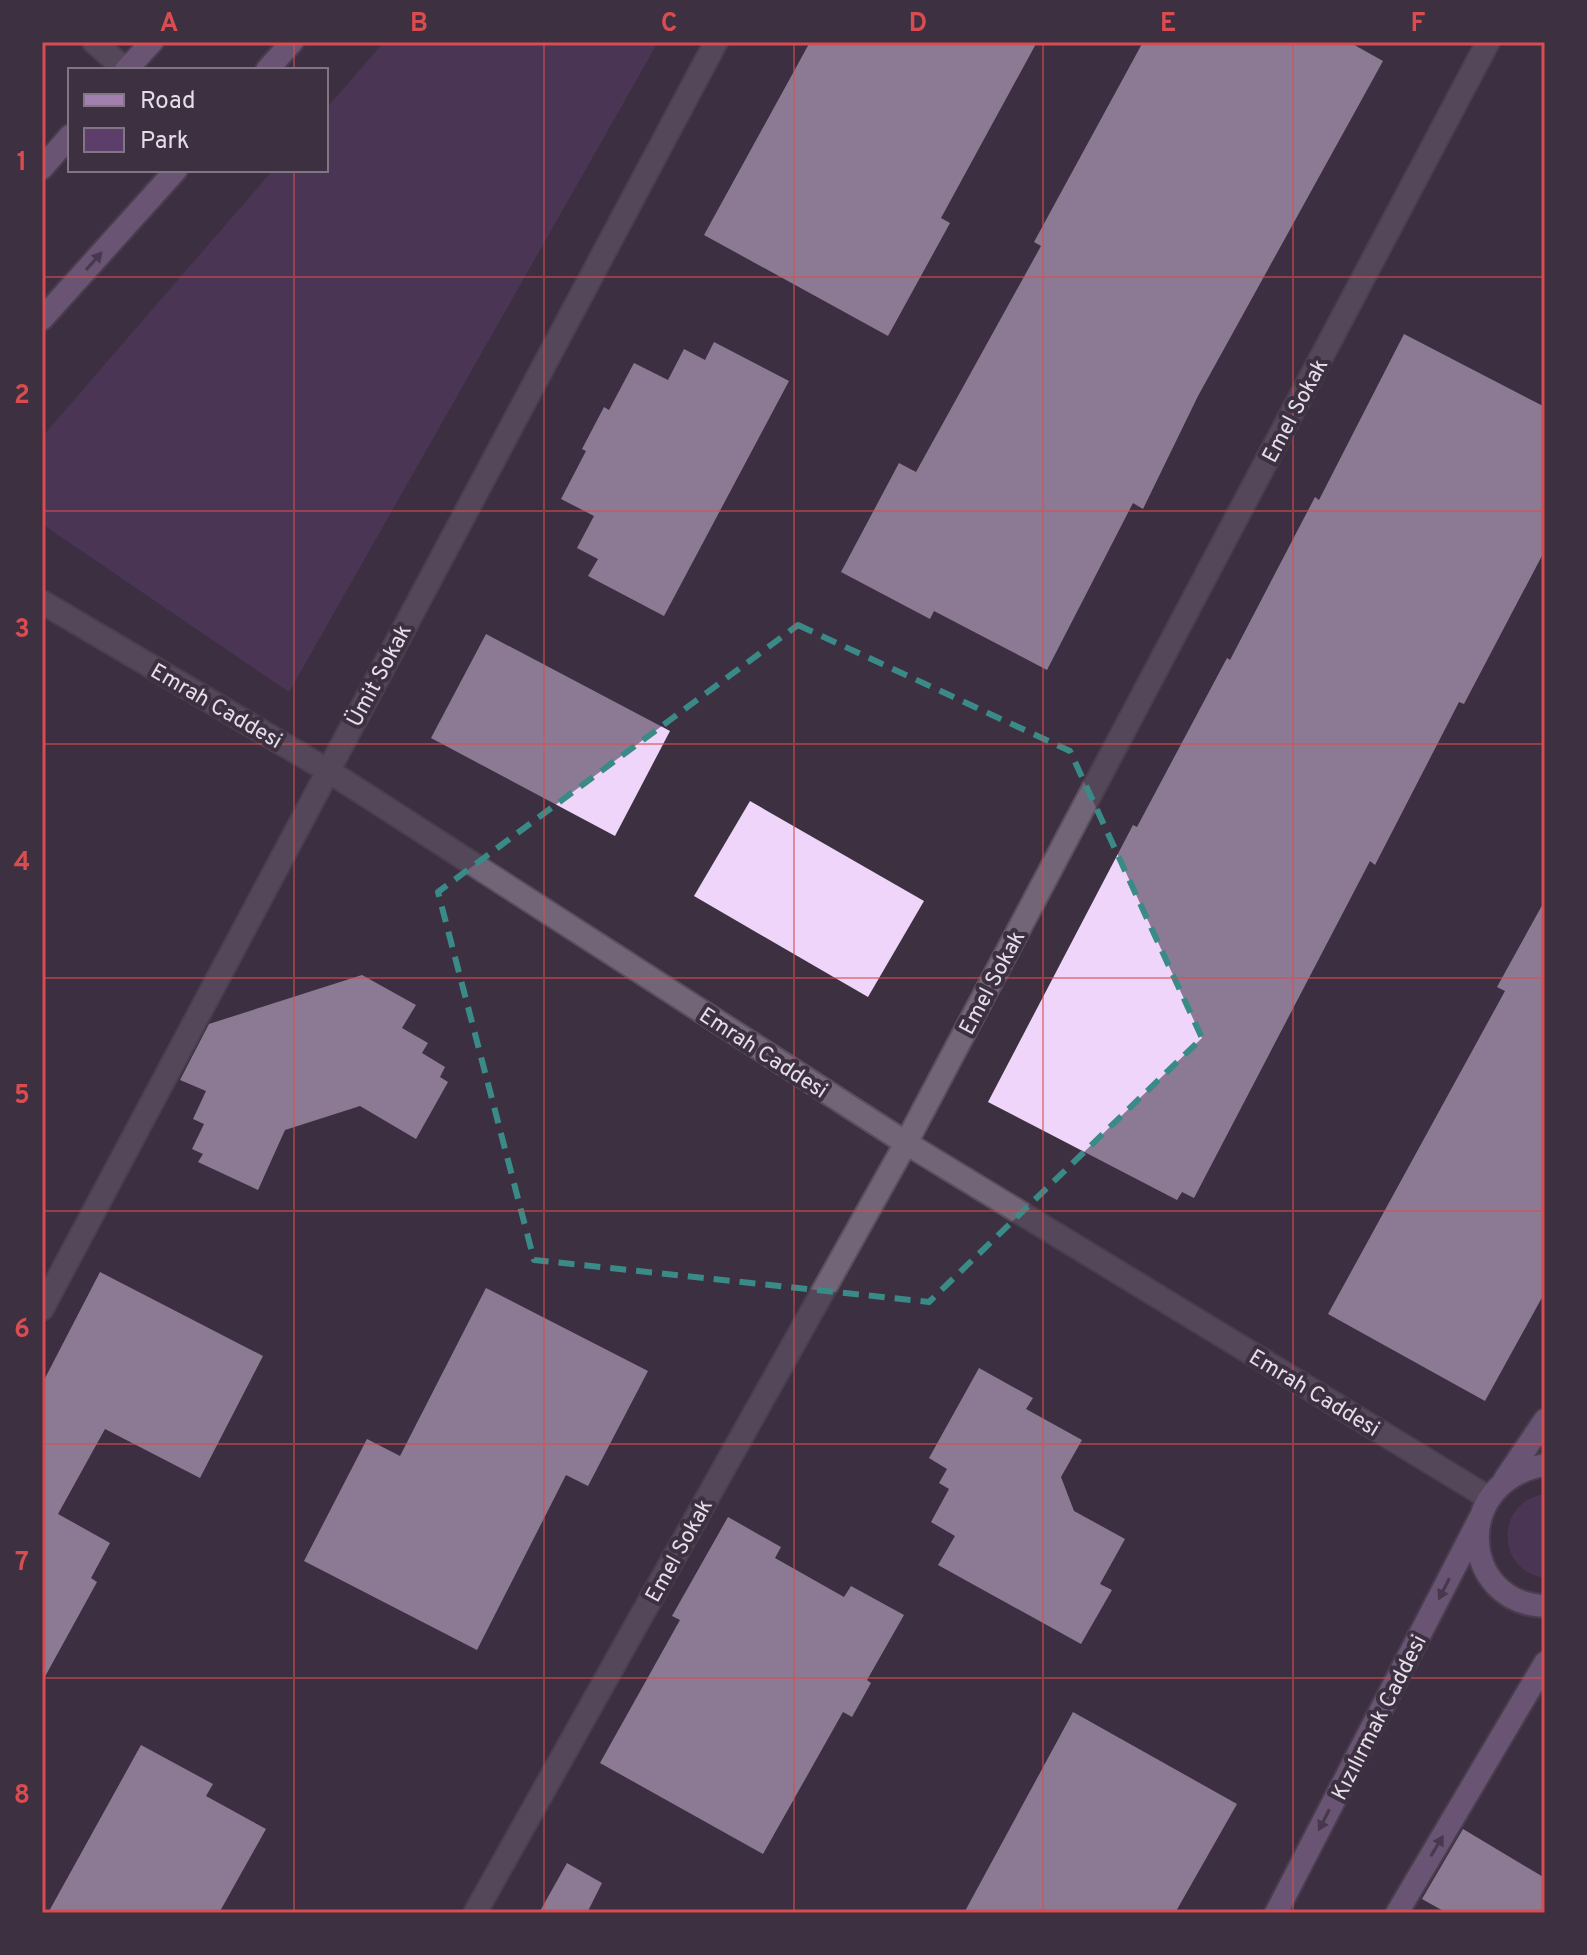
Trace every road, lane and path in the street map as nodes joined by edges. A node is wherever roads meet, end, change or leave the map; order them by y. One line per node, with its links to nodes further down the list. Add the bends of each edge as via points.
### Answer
1 (94, 42): 6 (street)
2 (152, 42): 7 (main road)
3 (292, 42): 8 (main road)
4 (716, 42): 14 (street, Ümit Sokak)
5 (1488, 42): 15 (street, Emel Sokak)
6 (124, 68)
7 (128, 68)
8 (269, 68)
9 (68, 138): 10 (main road)
10 (42, 168)
11 (174, 172): 12 (main road, one-way to 11)
12 (42, 319)
13 (42, 602): 14 (street, Emrah Caddesi)
14 (327, 770): 15 (street, Emrah Caddesi); 16 (street, Ümit Sokak)
15 (906, 1143): 20 (street, Emrah Caddesi); 24 (street, Emel Sokak)
16 (42, 1309)
17 (1545, 1420): 19 (main road)
18 (1545, 1465): 19 (main road)
19 (1504, 1481): 20 (main road, Kızılırmak Caddesi)
20 (1489, 1498): 21 (main road, Kızılırmak Caddesi)
21 (1479, 1520): 22 (main road, via 1480,1555 1490,1576 1516,1599); 25 (main road, Kızılırmak Caddesi, one-way to 25)
22 (1545, 1606)
23 (1545, 1663): 26 (main road, one-way to 23)
24 (475, 1913)
25 (1276, 1913)
26 (1397, 1913)

